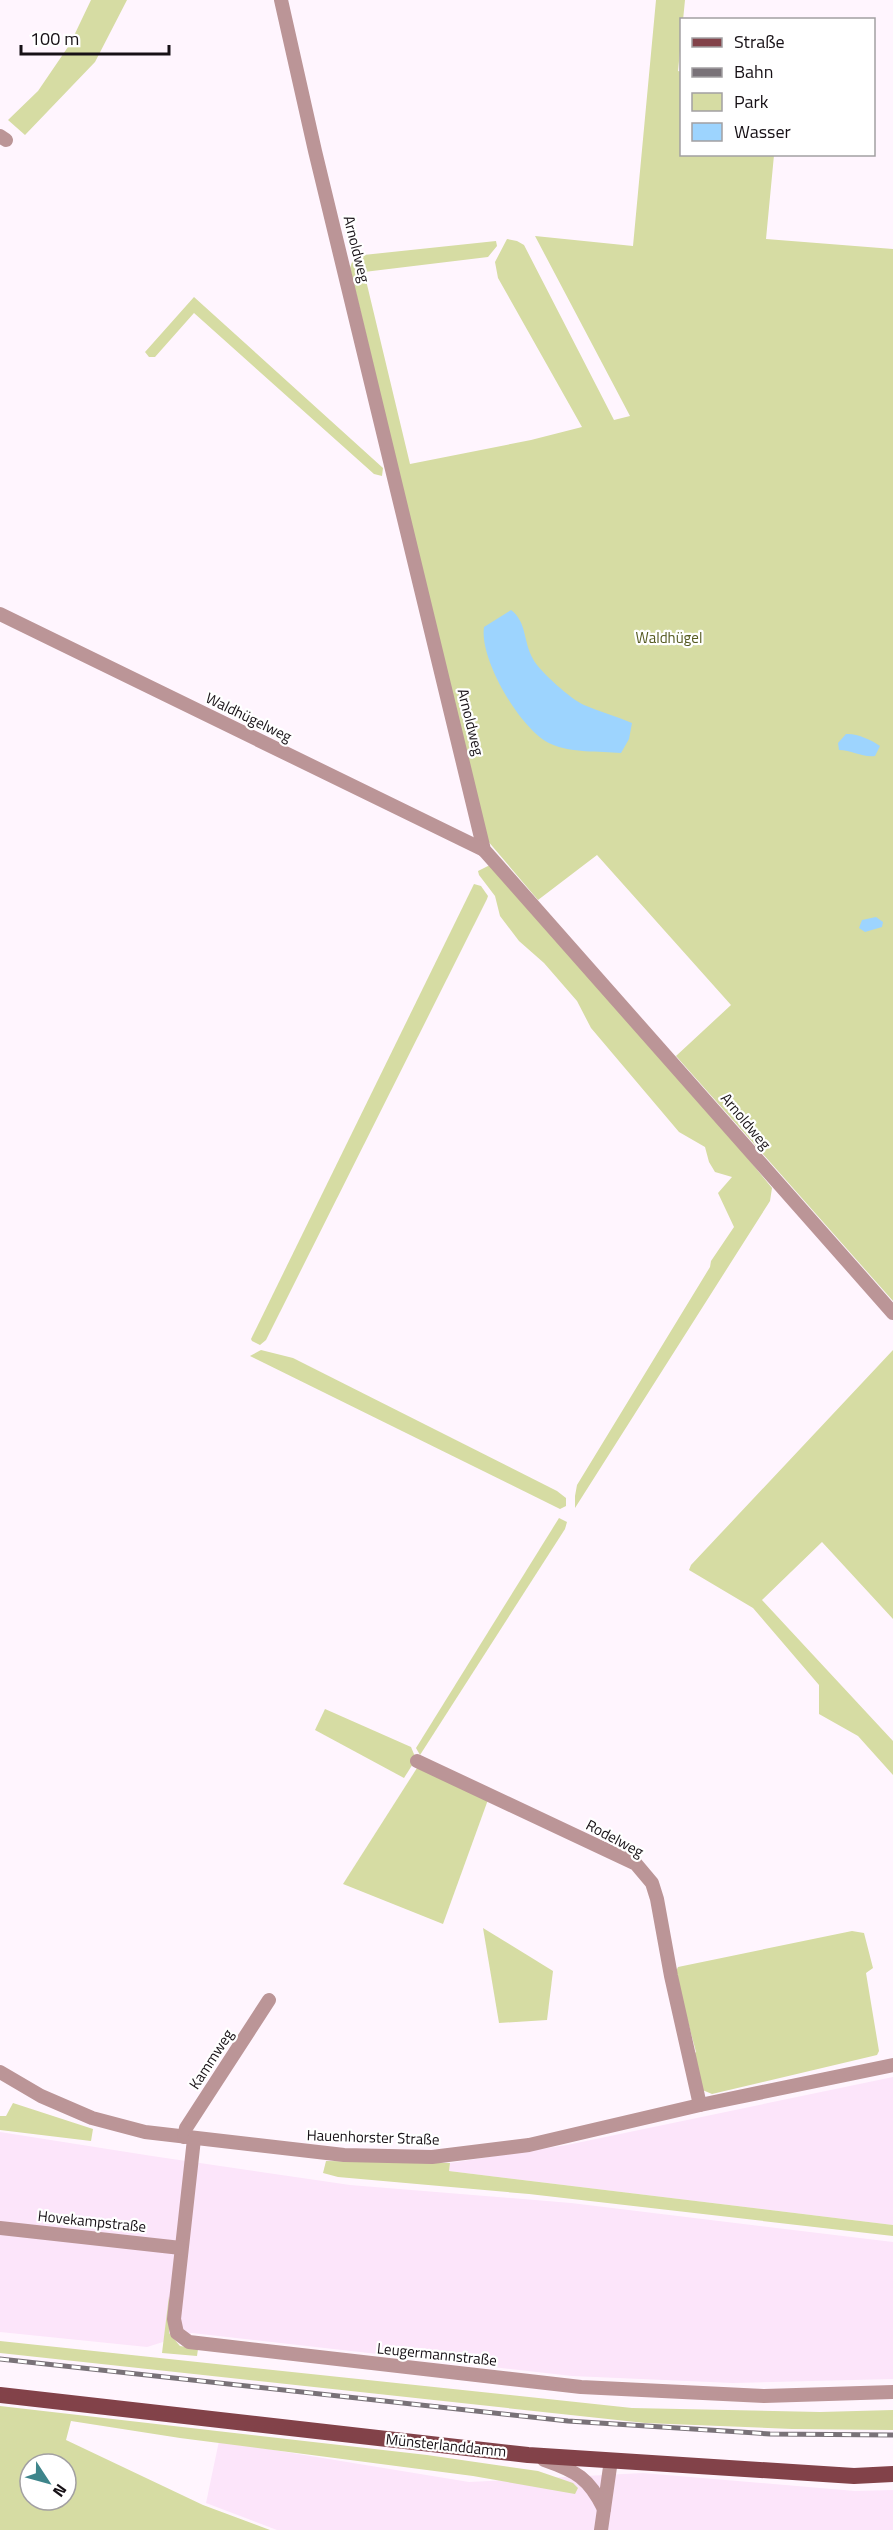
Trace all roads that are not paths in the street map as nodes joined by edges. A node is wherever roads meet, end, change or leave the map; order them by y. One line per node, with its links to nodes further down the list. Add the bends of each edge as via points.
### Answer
1 (281, 0): 3 (street, Arnoldweg)
2 (0, 614): 3 (street, Waldhügelweg)
3 (484, 850): 4 (street, Arnoldweg)
4 (893, 1313)
5 (417, 1761): 9 (street, Rodelweg, via 636,1864 652,1883)
6 (269, 2000): 10 (street, Kammweg, via 186,2128)
7 (893, 2065): 9 (street, Hauenhorster Straße)
8 (0, 2072): 10 (street, Hauenhorster Straße, via 41,2096 92,2118 145,2132)
9 (700, 2105): 10 (street, Hauenhorster Straße, via 529,2145 432,2157 344,2155)
10 (189, 2138): 12 (street, Leugermannstraße)
11 (0, 2228): 12 (street, Hovekampstraße)
12 (180, 2248): 13 (street, Leugermannstraße, via 175,2326 182,2339 200,2344 603,2388 764,2396)
13 (893, 2392)
14 (0, 2395): 15 (main road, Münsterlanddamm)
15 (528, 2455): 16 (main road, Münsterlanddamm); 18 (street, via 566,2467 584,2478)
16 (611, 2460): 17 (main road, Münsterlanddamm, via 854,2476); 18 (street)
17 (893, 2474)
18 (604, 2509): 19 (street)
19 (601, 2530)

